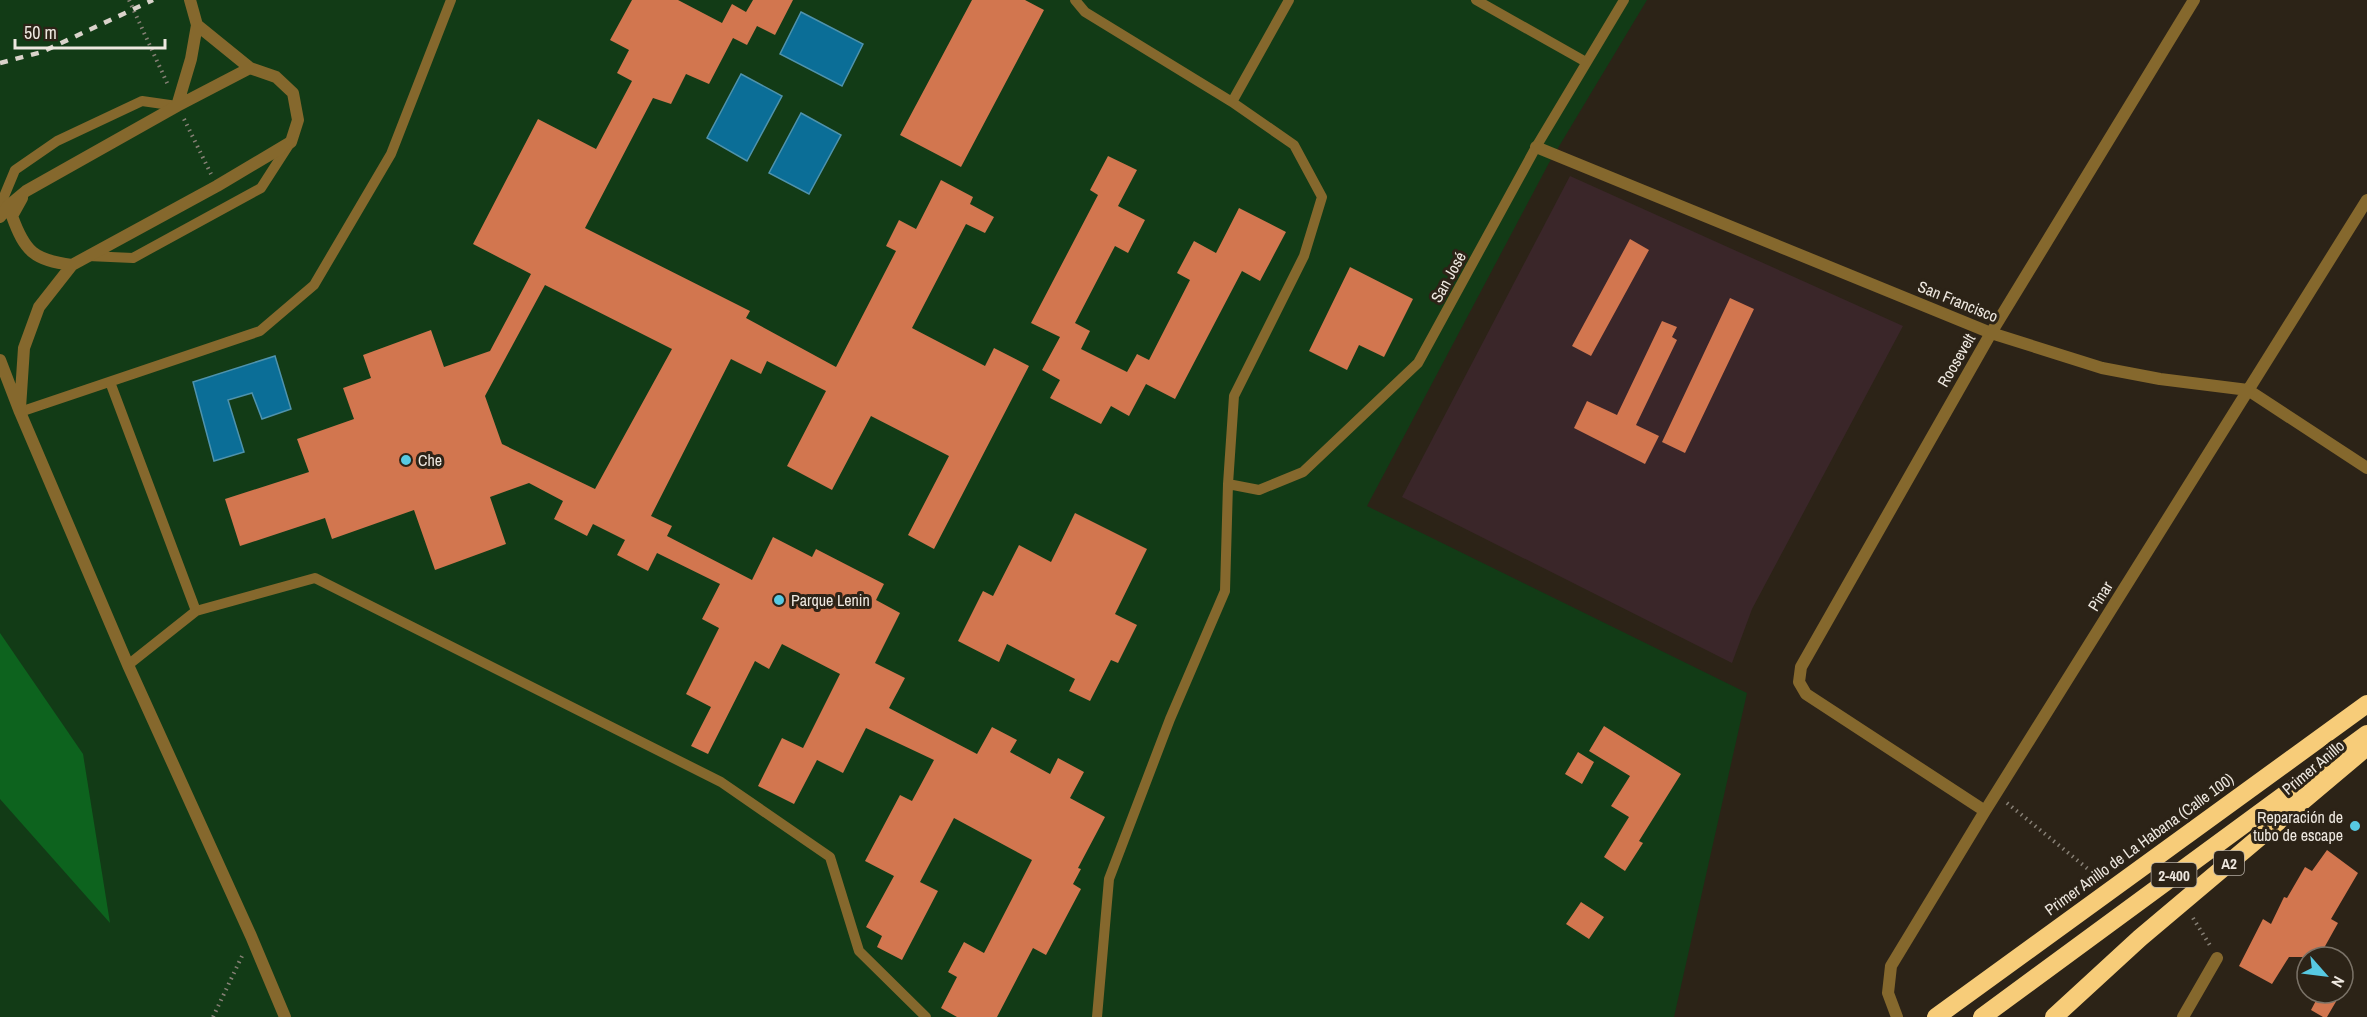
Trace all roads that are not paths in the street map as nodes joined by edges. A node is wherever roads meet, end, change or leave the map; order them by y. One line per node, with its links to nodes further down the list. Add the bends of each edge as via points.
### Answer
1 (190, 0): 8 (street)
2 (451, 0): 23 (lane, via 391,154 314,285 260,331)
3 (1075, 0): 11 (lane, via 1084,12)
4 (1289, 0): 11 (lane)
5 (1476, 0): 9 (lane)
6 (1624, 0): 9 (lane, San José)
7 (2194, 0): 21 (street, Roosevelt)
8 (197, 25): 10 (street); 12 (street)
9 (1587, 62): 14 (lane, San José)
10 (250, 68): 12 (street); 13 (street, via 276,77 294,93 298,120)
11 (1232, 102): 27 (lane, via 1294,145 1322,197 1304,256 1234,396)
12 (177, 106): 15 (street); 17 (lane, via 142,101 57,141 15,170)
13 (291, 142): 19 (street); 19 (lane, via 261,188 133,258)
14 (1536, 147): 21 (street, San Francisco); 27 (lane, San José, via 1418,363 1303,472 1260,490)
15 (26, 191): 18 (street); 20 (street, via 12,216 20,238 48,262)
16 (2367, 200): 24 (street, Pinar)
17 (0, 206)
18 (0, 217)
19 (87, 256): 20 (street)
20 (72, 265): 25 (street, via 39,307 24,348)
21 (1991, 333): 24 (street, San Francisco, via 2102,368); 33 (street, Roosevelt, via 1801,667 1799,682 1806,694)
22 (0, 360): 25 (street)
23 (110, 382): 25 (lane); 28 (lane)
24 (2248, 390): 26 (street, San Francisco); 33 (street, Pinar)
25 (20, 412): 29 (street)
26 (2367, 468)
27 (1228, 484): 37 (lane, via 1225,591 1108,879)
28 (196, 611): 29 (lane); 36 (lane, via 315,578 721,782 830,857 859,951)
29 (128, 665): 35 (street)
30 (2367, 704): 39 (highway, Primer Anillo de La Habana (Calle 100))
31 (2367, 734): 40 (highway, 2-400)
32 (2367, 747): 41 (highway, Primer Anillo / A2, via 2183,901)
33 (1985, 811): 38 (street, Pinar, via 1891,966 1888,993)
34 (2217, 958): 42 (street)
35 (285, 1017)
36 (926, 1017)
37 (1097, 1017)
38 (1897, 1017)
39 (1936, 1017)
40 (1982, 1017)
41 (2054, 1017)
42 (2183, 1017)

